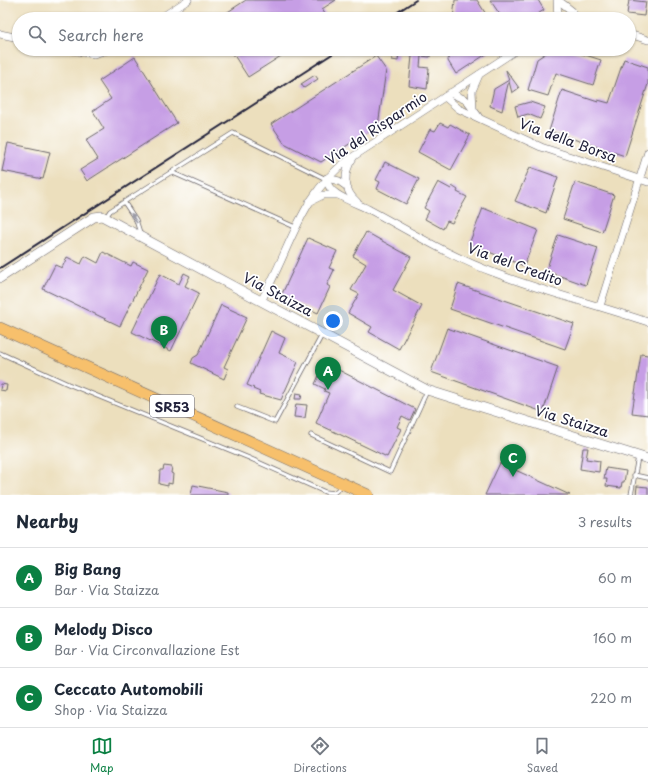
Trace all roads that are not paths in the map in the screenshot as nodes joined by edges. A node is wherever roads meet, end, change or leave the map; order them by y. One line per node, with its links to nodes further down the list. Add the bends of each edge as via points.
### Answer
1 (188, 0): 3 (street)
2 (558, 0): 4 (street); 5 (street)
3 (170, 12)
4 (558, 12)
5 (572, 12)
6 (0, 34): 8 (street)
7 (636, 36): 9 (street)
8 (12, 37)
9 (648, 40)
10 (507, 56): 11 (street, Via del Risparmio)
11 (482, 72): 12 (street, Via del Risparmio); 13 (street, via 473,88)
12 (448, 95): 13 (street, Via della Borsa, via 462,98); 14 (street, Via della Borsa, via 459,109); 16 (street, Via del Risparmio)
13 (473, 109): 14 (street, Via della Borsa)
14 (481, 118): 19 (street, Via della Borsa, via 552,151)
15 (648, 152): 19 (street)
16 (354, 156): 18 (street, Via del Risparmio); 21 (street, via 346,172)
17 (171, 172): 18 (lane, via 233,133); 23 (lane); 27 (lane)
18 (326, 178): 21 (street, via 339,181); 22 (street, via 330,188); 24 (street, Via del Risparmio)
19 (640, 179): 20 (street, Via della Borsa); 31 (street)
20 (648, 182)
21 (346, 186): 25 (street, Via del Credito)
22 (339, 195): 24 (street, Via del Credito, via 323,195); 25 (street, Via del Credito)
23 (124, 202): 26 (lane, via 110,211); 28 (lane, one-way to 23, via 136,220)
24 (308, 203): 27 (street, Via del Risparmio)
25 (359, 203): 31 (street, Via del Credito, via 489,271)
26 (106, 218): 28 (street, Via Staizza); 29 (street, via 100,215 94,217)
27 (295, 227): 30 (street, Via del Risparmio)
28 (141, 236): 30 (street, Via Staizza)
29 (0, 278)
30 (261, 301): 34 (street, Via Staizza)
31 (600, 306): 32 (street, Via del Credito)
32 (648, 322)
33 (0, 328): 43 (main road, SR53)
34 (322, 334): 36 (street, Via Staizza); 37 (lane, via 276,422)
35 (0, 353): 43 (lane, via 323,491 334,493)
36 (427, 390): 38 (lane, via 390,472); 39 (street, Via Staizza)
37 (237, 407)
38 (311, 436)
39 (638, 457): 40 (street, Via Staizza); 41 (lane)
40 (648, 459)
41 (634, 475): 42 (lane); 45 (lane)
42 (648, 478)
43 (343, 484): 44 (main road, SR53)
44 (368, 495)
45 (631, 495)

